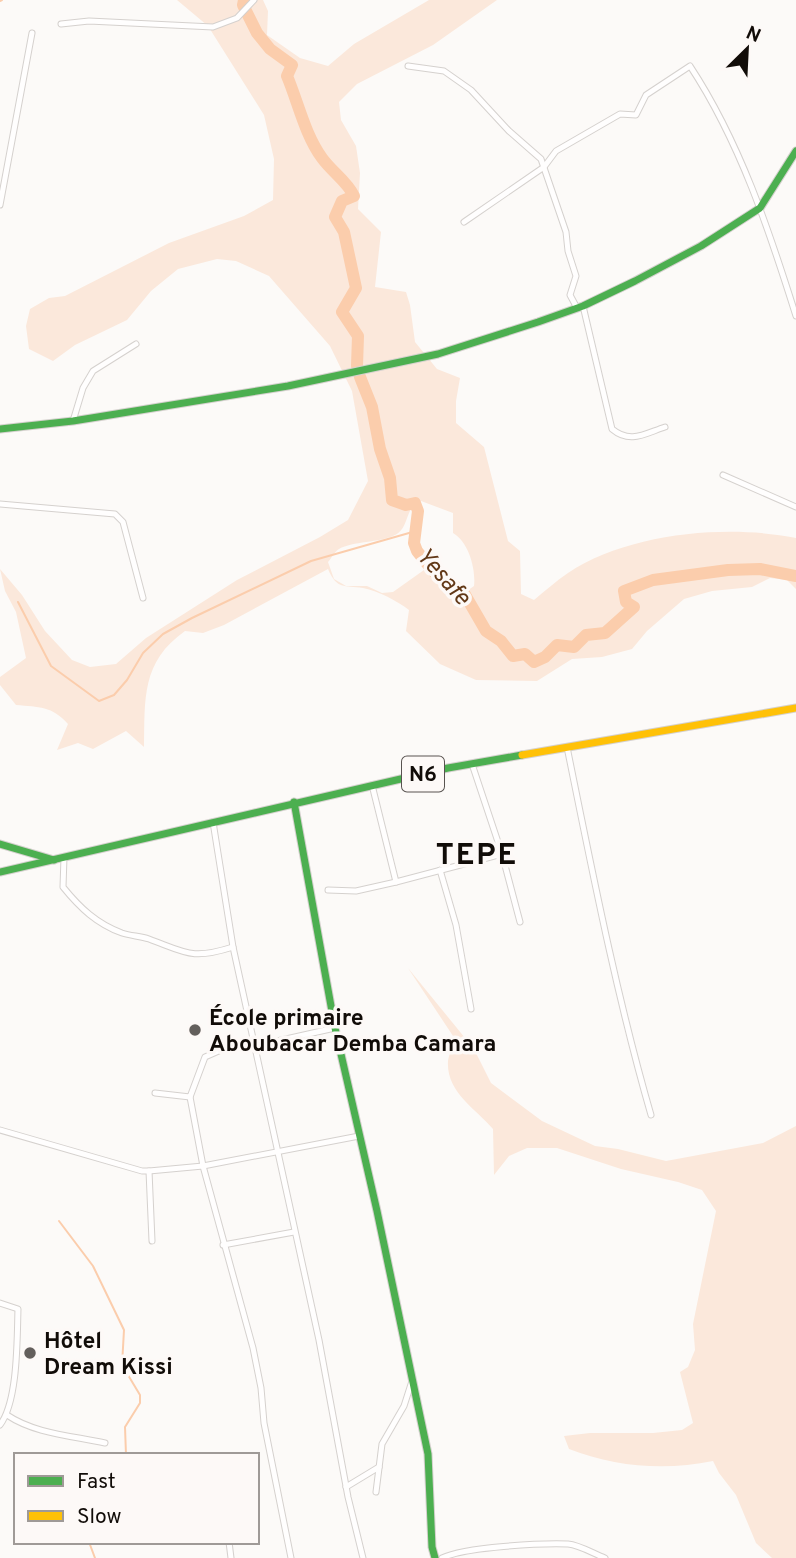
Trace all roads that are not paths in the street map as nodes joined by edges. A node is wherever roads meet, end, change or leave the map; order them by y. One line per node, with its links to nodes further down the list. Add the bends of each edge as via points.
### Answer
1 (254, 0): 2 (street, via 237,18 213,27)
2 (61, 24)
3 (32, 33): 7 (street)
4 (408, 66): 6 (street, via 444,71 471,90)
5 (796, 150): 8 (main road)
6 (544, 167): 8 (street, via 556,151 620,114 636,115 646,95 690,66 709,95); 9 (street); 10 (street, via 576,276 570,295)
7 (0, 205)
8 (760, 208): 10 (main road, via 701,246); 11 (street)
9 (464, 222)
10 (580, 307): 13 (main road, via 438,354 288,386); 14 (street, via 612,429 631,438)
11 (796, 316)
12 (136, 344): 13 (street, via 93,371)
13 (74, 421): 15 (main road)
14 (665, 427)
15 (0, 429)
16 (723, 475): 18 (street)
17 (0, 504): 19 (street, via 115,514 123,522)
18 (796, 507)
19 (143, 598)
20 (796, 708): 21 (main road, N6)
21 (567, 747): 22 (main road, N6); 41 (street, via 604,928)
22 (472, 764): 23 (main road, N6); 27 (street)
23 (372, 785): 24 (main road, N6); 32 (street)
24 (294, 802): 25 (main road, N6); 37 (main road)
25 (213, 822): 28 (main road, N6); 35 (street)
26 (0, 844): 29 (main road)
27 (502, 854): 30 (street); 34 (street)
28 (64, 857): 29 (main road, N6); 35 (street, via 63,887 107,927 181,952 207,955)
29 (54, 860): 31 (main road, N6)
30 (440, 870): 32 (street); 36 (street, via 456,925)
31 (0, 872)
32 (396, 882): 33 (street, via 356,891)
33 (328, 890)
34 (520, 922)
35 (233, 947): 38 (street)
36 (471, 1009)
37 (335, 1028): 38 (street); 43 (main road)
38 (254, 1046): 40 (street, via 205,1057); 44 (street)
39 (155, 1093): 40 (street)
40 (190, 1097): 45 (street)
41 (651, 1115)
42 (0, 1130): 46 (street)
43 (359, 1136): 44 (street); 51 (main road)
44 (277, 1151): 45 (street); 47 (street)
45 (203, 1166): 46 (street); 49 (street)
46 (149, 1171): 48 (street)
47 (294, 1232): 49 (street); 56 (street)
48 (152, 1241)
49 (223, 1245): 58 (street, via 253,1348)
50 (0, 1303): 52 (street, via 18,1309)
51 (413, 1378): 55 (street, via 404,1406 382,1444); 60 (main road, via 428,1454)
52 (7, 1415): 53 (street); 54 (street, via 38,1429)
53 (0, 1425)
54 (105, 1443)
55 (379, 1467): 56 (street); 57 (street)
56 (346, 1487): 59 (street)
57 (376, 1492)
58 (291, 1558)
59 (363, 1558)
60 (435, 1558)
61 (442, 1558): 62 (street, via 498,1547 571,1544)
62 (605, 1558)

